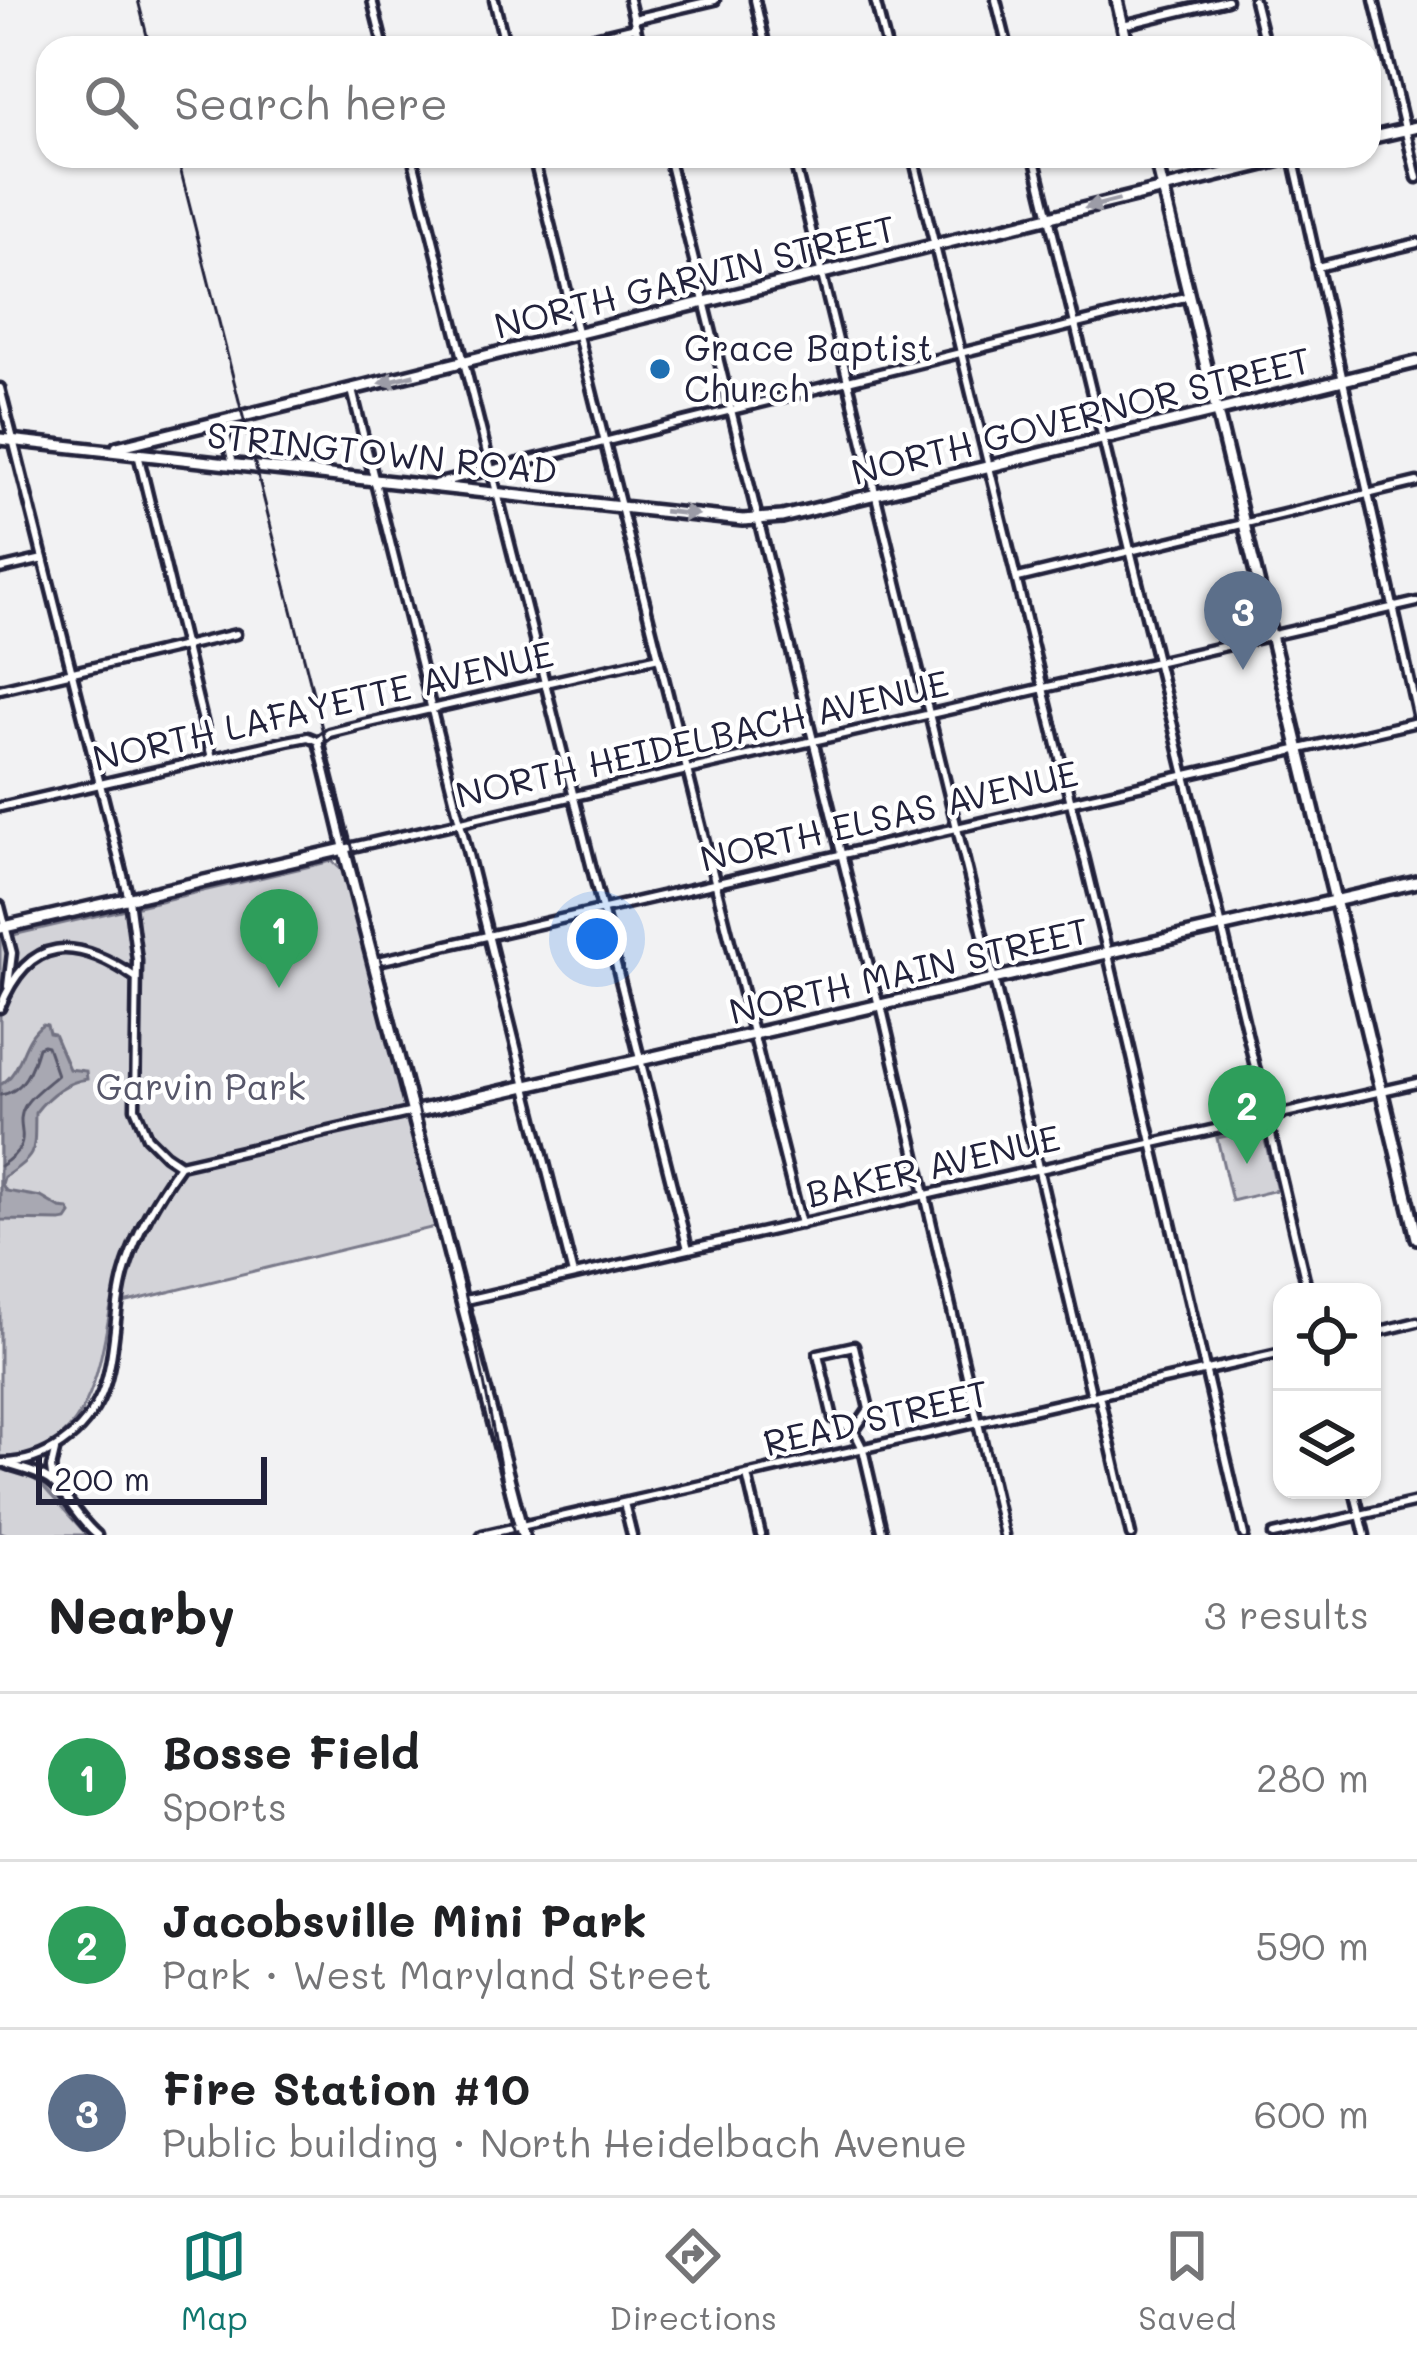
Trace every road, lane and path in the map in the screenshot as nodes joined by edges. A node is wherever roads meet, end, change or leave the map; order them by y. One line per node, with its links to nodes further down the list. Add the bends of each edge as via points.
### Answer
1 (372, 0): 14 (street)
2 (494, 0): 15 (street)
3 (629, 0): 12 (street)
4 (715, 0): 12 (street)
5 (755, 0): 18 (street)
6 (875, 0): 19 (street)
7 (996, 0): 20 (street)
8 (1117, 0): 13 (main road)
9 (1227, 0): 13 (street)
10 (1254, 0): 22 (street)
11 (1374, 0): 23 (street)
12 (635, 23): 16 (street); 17 (street)
13 (1123, 25): 21 (main road)
14 (381, 36)
15 (503, 36)
16 (590, 36)
17 (638, 36)
18 (763, 36)
19 (883, 36)
20 (1005, 36)
21 (1125, 36)
22 (1263, 36)
23 (1412, 128): 24 (main road); 34 (street)
24 (1381, 136)
25 (415, 168): 46 (street)
26 (536, 168): 44 (street)
27 (671, 168): 42 (street)
28 (796, 168): 40 (street)
29 (916, 168): 38 (street)
30 (1037, 168): 36 (street)
31 (1158, 168): 35 (main road)
32 (1246, 168): 35 (main road, NORTH GARVIN STREET)
33 (1296, 168): 39 (street)
34 (1417, 178)
35 (1163, 189): 36 (main road, NORTH GARVIN STREET, one-way to 36); 41 (main road)
36 (1049, 217): 38 (main road, NORTH GARVIN STREET); 43 (street)
37 (1417, 243): 39 (street)
38 (935, 245): 40 (main road, NORTH GARVIN STREET); 45 (street)
39 (1317, 267): 48 (street)
40 (822, 274): 42 (main road, NORTH GARVIN STREET); 49 (street)
41 (1189, 296): 43 (street); 53 (main road)
42 (705, 303): 44 (main road, NORTH GARVIN STREET); 52 (street)
43 (1075, 325): 45 (street); 55 (street)
44 (578, 334): 46 (main road, NORTH GARVIN STREET); 58 (street)
45 (962, 353): 49 (street); 62 (street)
46 (464, 362): 51 (main road, NORTH GARVIN STREET, one-way to 51); 63 (street)
47 (1417, 362): 48 (main road, NORTH GOVERNOR STREET)
48 (1342, 380): 53 (main road, NORTH GOVERNOR STREET); 69 (street)
49 (848, 382): 52 (street); 68 (street)
50 (0, 388): 57 (street)
51 (352, 390): 54 (main road, NORTH GARVIN STREET); 64 (street)
52 (731, 410): 58 (street); 71 (street)
53 (1216, 410): 55 (main road, NORTH GOVERNOR STREET); 72 (main road)
54 (223, 422): 59 (main road, NORTH GARVIN STREET); 61 (street)
55 (1102, 438): 62 (main road, NORTH GOVERNOR STREET); 73 (street)
56 (0, 439): 57 (main road, STRINGTOWN ROAD)
57 (13, 440): 59 (main road, STRINGTOWN ROAD); 74 (street)
58 (605, 442): 63 (street); 70 (street)
59 (105, 450): 60 (main road, STRINGTOWN ROAD)
60 (137, 454): 61 (main road, STRINGTOWN ROAD); 81 (street)
61 (232, 464): 64 (main road, STRINGTOWN ROAD)
62 (989, 466): 68 (main road, NORTH GOVERNOR STREET); 76 (street)
63 (491, 470): 66 (street); 67 (street)
64 (375, 480): 66 (main road, STRINGTOWN ROAD); 88 (street)
65 (1417, 482): 69 (street)
66 (430, 485): 67 (main road, STRINGTOWN ROAD)
67 (497, 493): 70 (main road, STRINGTOWN ROAD); 85 (street)
68 (875, 494): 71 (main road, NORTH GOVERNOR STREET); 89 (street)
69 (1368, 494): 72 (street); 78 (street)
70 (621, 507): 71 (main road, STRINGTOWN ROAD, one-way to 71); 82 (street)
71 (758, 520): 92 (street)
72 (1244, 524): 73 (street); 80 (main road)
73 (1131, 552): 76 (street); 83 (street)
74 (43, 559): 75 (street); 84 (street)
75 (0, 568)
76 (1016, 578): 86 (street)
77 (1417, 602): 78 (street, NORTH HEIDELBACH AVENUE)
78 (1394, 608): 80 (street, NORTH HEIDELBACH AVENUE); 90 (street)
79 (236, 634): 81 (street)
80 (1272, 636): 83 (street, NORTH HEIDELBACH AVENUE); 93 (main road)
81 (184, 646): 84 (street); 94 (street)
82 (659, 657): 85 (street, NORTH LAFAYETTE AVENUE); 95 (street)
83 (1157, 662): 86 (street, NORTH HEIDELBACH AVENUE); 96 (street)
84 (72, 672): 87 (street); 97 (street)
85 (545, 683): 88 (street, NORTH LAFAYETTE AVENUE); 98 (street)
86 (1043, 688): 89 (street, NORTH HEIDELBACH AVENUE); 99 (street)
87 (0, 689)
88 (432, 709): 91 (street, NORTH LAFAYETTE AVENUE); 101 (street)
89 (929, 714): 92 (street, NORTH HEIDELBACH AVENUE); 102 (street)
90 (1417, 718): 93 (street, NORTH ELSAS AVENUE)
91 (318, 741): 94 (street, NORTH LAFAYETTE AVENUE); 103 (street)
92 (814, 742): 95 (street, NORTH HEIDELBACH AVENUE); 104 (street)
93 (1299, 750): 96 (street, NORTH ELSAS AVENUE); 108 (main road)
94 (212, 758): 97 (street, NORTH LAFAYETTE AVENUE)
95 (687, 770): 98 (street, NORTH HEIDELBACH AVENUE); 106 (street)
96 (1185, 776): 99 (street, NORTH ELSAS AVENUE); 112 (street)
97 (100, 784): 100 (street, NORTH LAFAYETTE AVENUE); 107 (street)
98 (573, 794): 101 (street, NORTH HEIDELBACH AVENUE); 110 (street)
99 (1071, 802): 102 (street, NORTH ELSAS AVENUE); 115 (street)
100 (0, 807)
101 (460, 822): 103 (street, NORTH HEIDELBACH AVENUE); 113 (street)
102 (957, 829): 104 (street, NORTH ELSAS AVENUE); 119 (street)
103 (344, 849): 107 (main road, NORTH HEIDELBACH AVENUE); 117 (main road)
104 (842, 855): 106 (street, NORTH ELSAS AVENUE); 121 (street)
105 (1417, 882): 108 (main road, NORTH MAIN STREET)
106 (716, 883): 110 (street, NORTH ELSAS AVENUE); 123 (street)
107 (129, 899): 111 (main road, NORTH HEIDELBACH AVENUE); 118 (street)
108 (1336, 901): 112 (main road, NORTH MAIN STREET); 127 (main road)
109 (0, 906): 111 (street)
110 (602, 909): 113 (street, NORTH ELSAS AVENUE); 124 (street)
111 (3, 927): 114 (street)
112 (1222, 927): 115 (main road, NORTH MAIN STREET); 129 (street)
113 (488, 935): 117 (street, NORTH ELSAS AVENUE); 126 (street)
114 (12, 953): 116 (street); 120 (street)
115 (1108, 954): 119 (main road, NORTH MAIN STREET); 130 (street)
116 (34, 959): 118 (street, via 55,949 84,950); 120 (street)
117 (374, 962): 128 (main road)
118 (137, 978): 131 (street, via 135,1108 147,1137)
119 (994, 980): 121 (main road, NORTH MAIN STREET); 132 (street)
120 (5, 995): 122 (street)
121 (880, 1006): 123 (main road, NORTH MAIN STREET); 133 (street)
122 (0, 1008)
123 (754, 1035): 124 (main road, NORTH MAIN STREET); 135 (street)
124 (640, 1060): 126 (main road, NORTH MAIN STREET); 137 (street)
125 (1417, 1083): 127 (street, BAKER AVENUE)
126 (526, 1086): 128 (main road, NORTH MAIN STREET); 138 (street)
127 (1383, 1091): 129 (street, BAKER AVENUE); 134 (main road)
128 (413, 1112): 131 (street); 140 (main road)
129 (1267, 1118): 130 (street, BAKER AVENUE); 139 (street)
130 (1152, 1144): 132 (street, BAKER AVENUE); 144 (street)
131 (180, 1165): 148 (street, via 126,1266 101,1394)
132 (1039, 1169): 133 (street, BAKER AVENUE); 145 (street)
133 (927, 1195): 135 (street, BAKER AVENUE); 146 (street)
134 (1412, 1197): 136 (main road)
135 (801, 1223): 137 (street, BAKER AVENUE)
136 (1417, 1238)
137 (688, 1249): 138 (street, BAKER AVENUE)
138 (573, 1276): 140 (street, BAKER AVENUE)
139 (1306, 1283)
140 (461, 1301): 157 (main road)
141 (1417, 1322): 142 (street)
142 (1381, 1331)
143 (1273, 1355): 144 (street, READ STREET)
144 (1206, 1371): 145 (street, READ STREET); 165 (street)
145 (1095, 1396): 146 (street, READ STREET); 164 (street)
146 (979, 1423): 149 (street, READ STREET); 163 (street)
147 (854, 1431): 147 (street, via 868,1409 854,1346 818,1354 833,1418); 149 (street)
148 (57, 1448): 150 (street); 152 (street)
149 (863, 1450): 151 (street, READ STREET); 162 (street)
150 (4, 1464): 152 (street)
151 (747, 1475): 155 (street, READ STREET); 161 (street)
152 (53, 1483): 158 (street)
153 (1356, 1499): 156 (street)
154 (1417, 1502): 156 (street)
155 (624, 1503): 157 (street, READ STREET); 160 (street)
156 (1360, 1515): 166 (street); 167 (street)
157 (522, 1531): 159 (street, READ STREET)
158 (97, 1535)
159 (482, 1535)
160 (632, 1535)
161 (761, 1535)
162 (883, 1535)
163 (1004, 1535)
164 (1131, 1535)
165 (1244, 1535)
166 (1273, 1535)
167 (1365, 1535)

